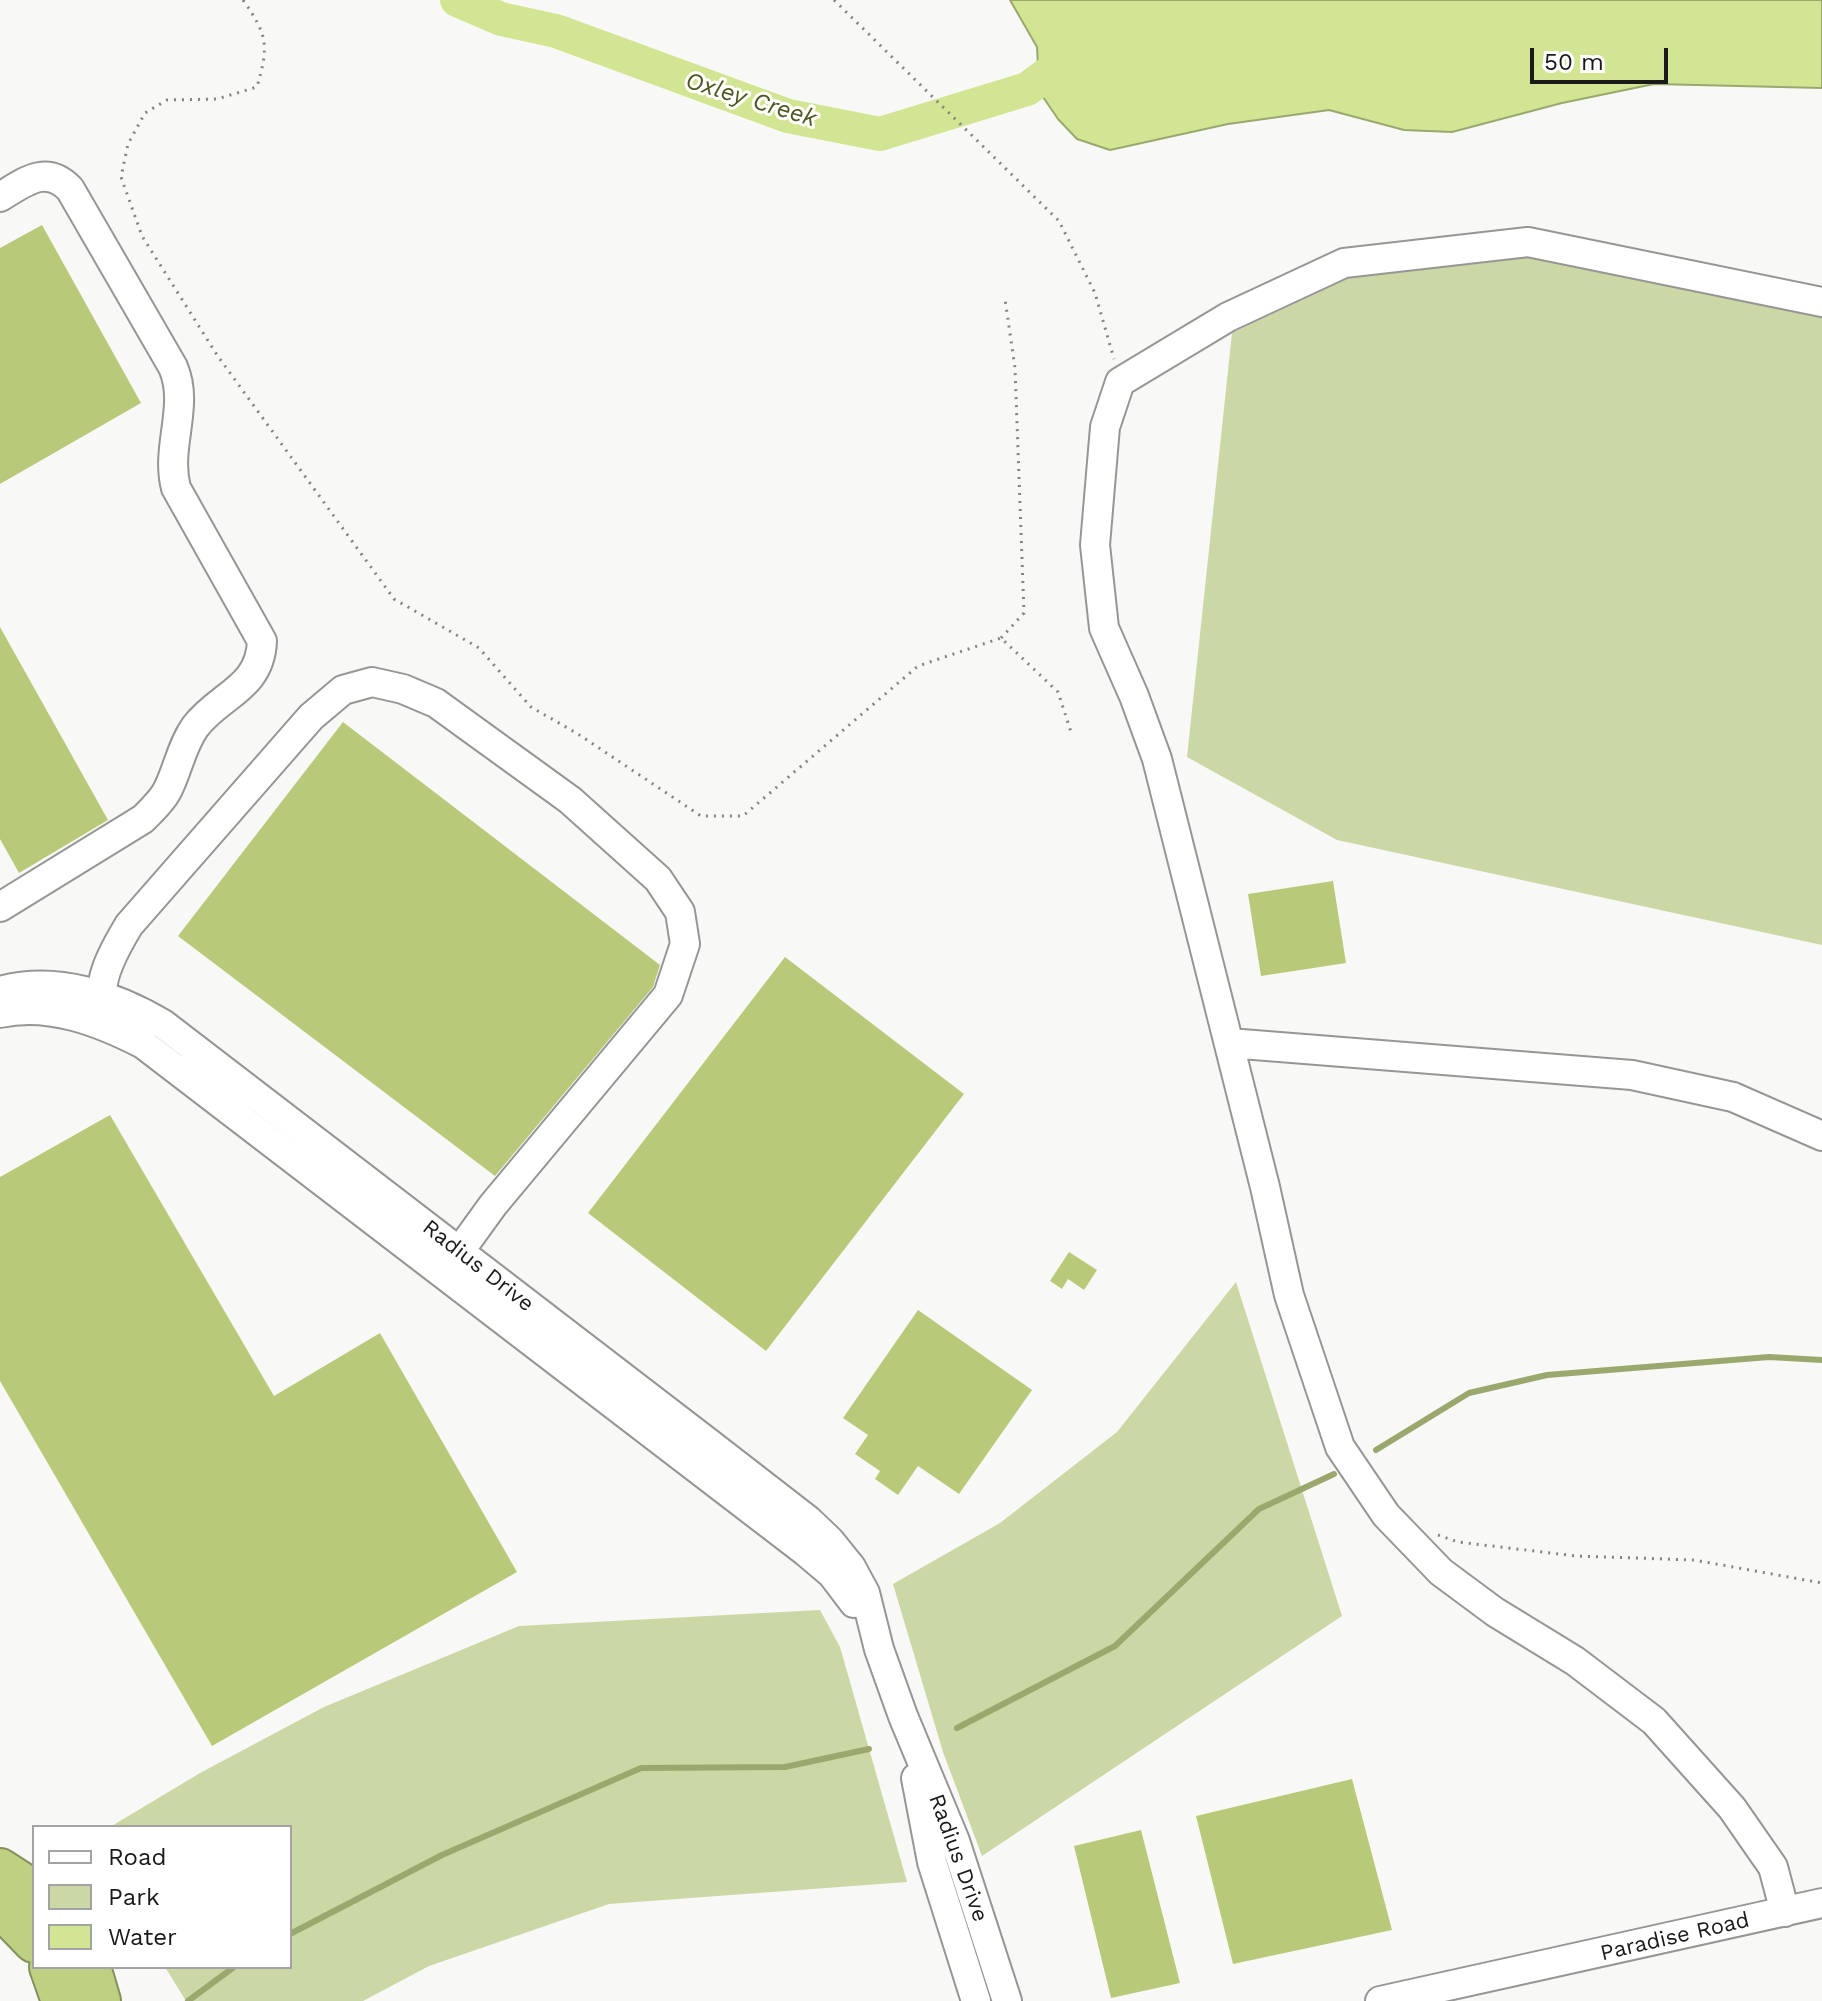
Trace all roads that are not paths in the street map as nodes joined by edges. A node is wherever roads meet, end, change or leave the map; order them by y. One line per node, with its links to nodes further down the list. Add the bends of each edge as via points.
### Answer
1 (0, 197): 3 (street, via 39,176 51,176 70,189 180,383 172,472 176,488 262,641 250,679 197,725 159,803 143,819)
2 (1822, 302): 8 (street, via 1528,242 1359,261 1344,263 1228,317 1120,382 1105,427 1095,545 1104,628 1157,759)
3 (0, 907)
4 (0, 991): 5 (street, Radius Drive, via 70,988)
5 (103, 995): 6 (street, via 81,1009); 9 (street, via 112,1013 202,1075); 11 (street, Radius Drive, via 163,1024); 12 (street, via 109,958 129,925 311,717 343,690 372,682 403,689 460,720 570,800 658,879 680,912 685,944 668,995)
6 (52, 1012): 7 (street, Radius Drive); 9 (street, Radius Drive, via 113,1028 143,1044)
7 (0, 1013)
8 (1229, 1043): 10 (street, via 1632,1075 1733,1097); 22 (street, via 1289,1295 1340,1447 1365,1487 1441,1572 1654,1721 1732,1808 1773,1867)
9 (237, 1115): 13 (street, Radius Drive)
10 (1822, 1136)
11 (358, 1173): 12 (street, Radius Drive); 13 (street, via 389,1209 480,1282)
12 (459, 1252): 14 (street, Radius Drive)
13 (476, 1298): 15 (street, Radius Drive)
14 (529, 1307): 15 (street, via 526,1320 531,1328 610,1387); 16 (street, Radius Drive, via 830,1541 865,1593)
15 (651, 1432): 16 (street, Radius Drive, via 832,1574)
16 (879, 1649): 17 (street, Radius Drive)
17 (903, 1716): 27 (street, Radius Drive, via 955,1841); 30 (street, Radius Drive, via 932,1862)
18 (0, 1869): 19 (highway)
19 (32, 1890)
20 (1822, 1903): 22 (street, Paradise Road)
21 (0, 1911): 23 (highway)
22 (1785, 1912): 26 (street, Paradise Road)
23 (32, 1940)
24 (51, 1969): 28 (highway)
25 (91, 1969): 29 (highway)
26 (1529, 1970): 31 (street, Paradise Road); 32 (street, Paradise Road)
27 (1007, 1996)
28 (62, 2001)
29 (100, 2001)
30 (976, 2001)
31 (1380, 2001)
32 (1435, 2001)

